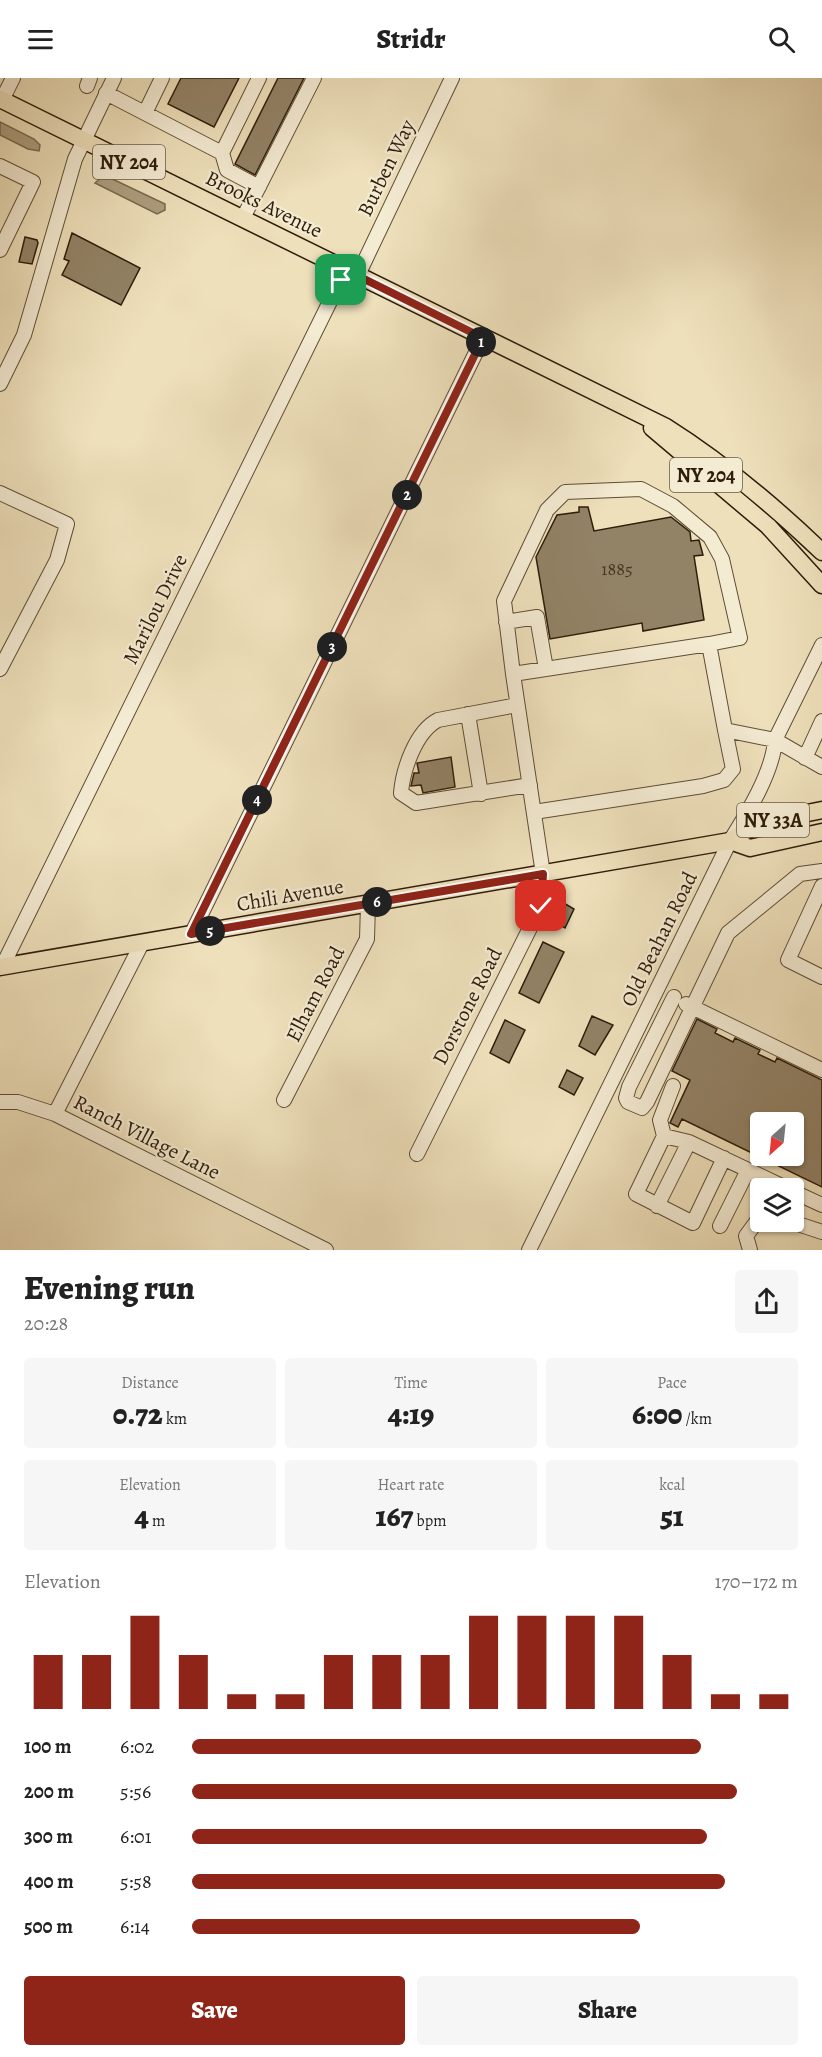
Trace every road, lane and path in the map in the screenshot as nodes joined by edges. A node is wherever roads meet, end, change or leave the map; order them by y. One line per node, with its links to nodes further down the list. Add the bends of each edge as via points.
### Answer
1 (13, 78): 8 (street)
2 (114, 78): 7 (street)
3 (162, 78): 9 (street)
4 (259, 78): 11 (street)
5 (314, 78): 13 (street)
6 (452, 78): 16 (street, Burben Way)
7 (106, 93): 9 (street); 10 (street)
8 (1, 99): 10 (main road, Brooks Avenue / NY 204)
9 (145, 113): 11 (street)
10 (83, 140): 14 (main road, Brooks Avenue / NY 204); 18 (street, via 69,174 24,335)
11 (222, 153): 13 (street, via 227,170)
12 (0, 166): 15 (street, via 33,182)
13 (259, 187): 14 (street)
14 (243, 218): 16 (main road, Brooks Avenue / NY 204)
15 (0, 250)
16 (352, 272): 17 (main road, Brooks Avenue / NY 204); 49 (street, Marilou Drive)
17 (483, 338): 19 (main road, Brooks Avenue / NY 204); 47 (street)
18 (0, 384)
19 (636, 414): 21 (main road, Brooks Avenue / NY 204, via 666,427 713,457); 22 (main road, Brooks Avenue / NY 204, via 768,526)
20 (0, 494): 27 (street, via 67,524 57,560)
21 (822, 552)
22 (822, 585)
23 (506, 622): 24 (street, Dorstone Road, via 504,601 547,510 565,492 641,489 672,506 710,537 722,560 740,638); 28 (street, via 537,617); 29 (street, Dorstone Road)
24 (709, 644): 28 (street); 33 (street)
25 (822, 645): 26 (street, Old Beahan Road)
26 (818, 665): 34 (street, Old Beahan Road)
27 (0, 669)
28 (546, 669): 29 (street)
29 (513, 674): 30 (street, Dorstone Road)
30 (517, 705): 31 (street); 37 (street, Dorstone Road)
31 (468, 714): 38 (street); 38 (street, via 427,725 407,765 401,793 416,803)
32 (822, 721): 35 (street)
33 (725, 730): 34 (street); 40 (street, via 733,769 724,780)
34 (775, 740): 35 (street); 42 (street, Old Beahan Road, via 774,754)
35 (805, 758): 36 (street)
36 (822, 767)
37 (530, 785): 38 (street); 40 (street, Dorstone Road)
38 (481, 794)
39 (822, 810): 42 (main road, Chili Avenue / NY 33A, via 758,823)
40 (534, 812): 44 (street, Dorstone Road)
41 (822, 832): 42 (main road, Chili Avenue / NY 33A, via 750,848)
42 (729, 841): 44 (main road, Chili Avenue / NY 33A); 51 (street, Old Beahan Road)
43 (822, 871): 53 (street, via 800,874 728,933)
44 (543, 874): 46 (main road, Chili Avenue / NY 33A); 61 (street, Dorstone Road, via 541,906)
45 (822, 886): 50 (street, via 788,960)
46 (368, 904): 47 (main road, Chili Avenue / NY 33A); 56 (street, Elham Road, via 367,939)
47 (191, 934): 48 (main road, Chili Avenue / NY 33A)
48 (142, 943): 49 (main road, Chili Avenue / NY 33A); 58 (street, Ranch Village Lane)
49 (1, 967)
50 (822, 977)
51 (659, 986): 52 (street); 73 (street, Old Beahan Road)
52 (674, 997): 53 (street); 53 (street, via 629,1087 628,1102 644,1107)
53 (693, 1008): 54 (street)
54 (822, 1070)
55 (673, 1086): 59 (street, via 660,1119)
56 (285, 1100)
57 (0, 1102): 58 (street, via 18,1102)
58 (55, 1114): 72 (street, Ranch Village Lane)
59 (664, 1136): 60 (street); 67 (street, via 636,1194)
60 (688, 1142): 62 (street); 67 (street)
61 (417, 1154)
62 (723, 1158): 63 (street); 67 (street, via 693,1223)
63 (748, 1170): 64 (street); 68 (street)
64 (765, 1178)
65 (804, 1197): 66 (street)
66 (822, 1205)
67 (657, 1206)
68 (720, 1226)
69 (804, 1226): 71 (street)
70 (750, 1232): 74 (street, via 746,1236)
71 (822, 1232)
72 (326, 1250)
73 (529, 1250)
74 (750, 1250)

